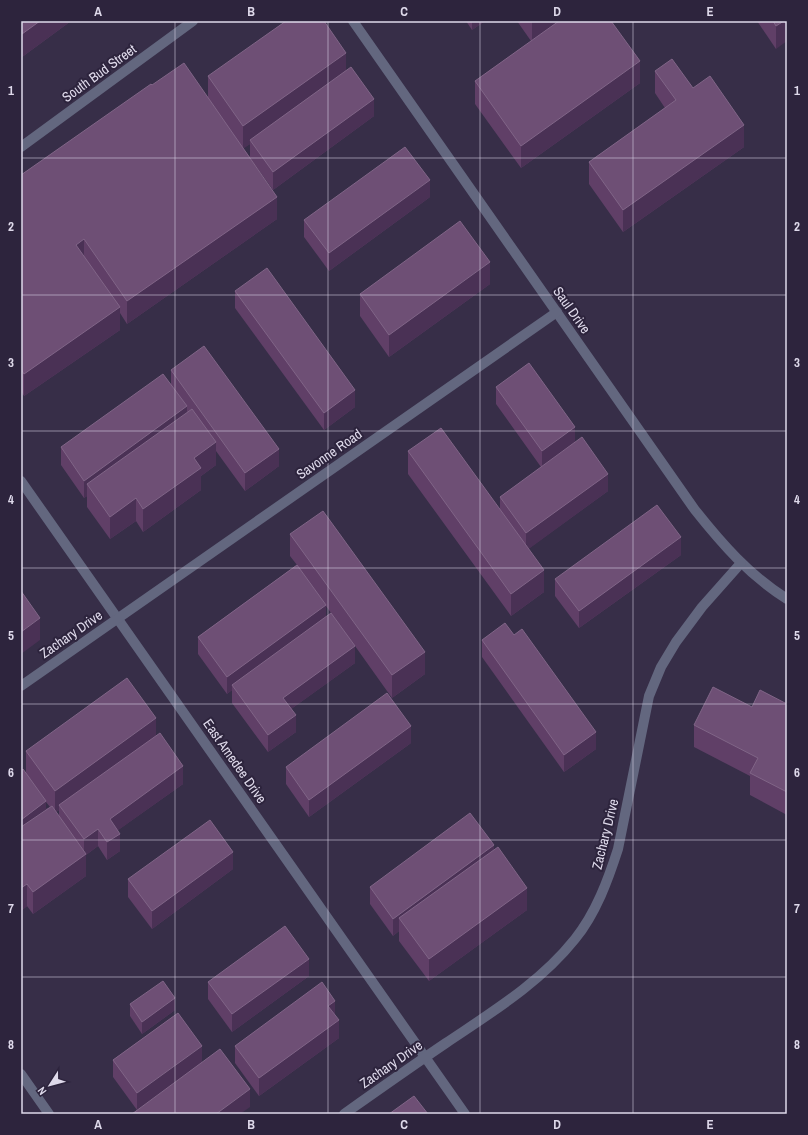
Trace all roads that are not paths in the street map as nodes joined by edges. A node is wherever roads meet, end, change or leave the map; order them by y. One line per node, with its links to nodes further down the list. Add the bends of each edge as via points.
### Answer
1 (193, 21): 3 (street, South Bud Street)
2 (353, 21): 4 (street, Saul Drive)
3 (21, 148)
4 (557, 312): 6 (street, Saul Drive, via 695,510); 8 (street, Savonne Road)
5 (21, 481): 8 (street, East Amedee Drive)
6 (741, 563): 7 (street, Saul Drive); 10 (street, Zachary Drive, via 702,606 661,667 649,696 611,872 576,938 534,982)
7 (787, 598)
8 (118, 619): 9 (street, Zachary Drive); 10 (street, East Amedee Drive)
9 (21, 686)
10 (425, 1057): 13 (street, Zachary Drive); 14 (street, East Amedee Drive)
11 (21, 1074): 12 (street)
12 (49, 1114)
13 (344, 1114)
14 (465, 1114)

